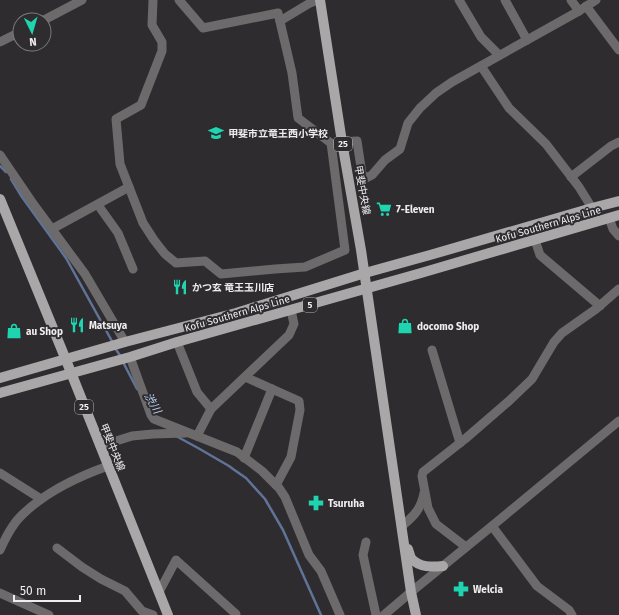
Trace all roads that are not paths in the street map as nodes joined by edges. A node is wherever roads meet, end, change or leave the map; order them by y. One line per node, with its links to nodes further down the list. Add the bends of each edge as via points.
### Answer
1 (82, 0): 10 (street)
2 (153, 0): 25 (street, via 152,25 162,42 162,51 141,105 116,119 120,164)
3 (179, 0): 13 (street, via 203,28 278,13)
4 (317, 0): 13 (street)
5 (320, 0): 22 (main road, 甲斐中央線 / 25)
6 (505, 0): 15 (street)
7 (571, 0): 11 (street)
8 (596, 0): 11 (street)
9 (461, 1): 18 (street, via 481,37)
10 (70, 3): 12 (street)
11 (583, 9): 15 (street); 17 (street)
12 (52, 15)
13 (280, 21): 21 (street, via 292,73 298,118)
14 (12, 36): 16 (street)
15 (527, 40): 18 (street)
16 (0, 42)
17 (619, 50)
18 (499, 56): 19 (street)
19 (481, 66): 22 (street, via 436,93 420,108 408,123 400,149 372,175 366,178 362,174 357,141); 24 (street, via 509,108 546,144)
20 (619, 142): 24 (street)
21 (331, 143): 22 (street, via 336,147); 25 (street, via 345,250 305,267 221,274 205,261 176,263 165,254 143,223)
22 (343, 144): 35 (main road, 甲斐中央線 / 25)
23 (0, 155): 31 (street)
24 (571, 177): 29 (street)
25 (130, 187): 28 (street)
26 (0, 199): 44 (main road, 甲斐中央線 / 25)
27 (619, 202): 29 (main road, Kofu Southern Alps Line / 5)
28 (98, 204): 31 (street); 34 (street, via 118,233)
29 (592, 208): 35 (main road, Kofu Southern Alps Line / 5)
30 (614, 217): 32 (street, via 613,229); 33 (main road, Kofu Southern Alps Line / 5)
31 (52, 229): 40 (street, via 85,274)
32 (619, 236)
33 (535, 240): 36 (main road, Kofu Southern Alps Line / 5); 38 (street, via 540,255)
34 (133, 269)
35 (365, 273): 36 (main road, 甲斐中央線 / 25); 40 (main road, Kofu Southern Alps Line / 5, via 236,313)
36 (367, 289): 39 (main road, Kofu Southern Alps Line / 5); 62 (main road, 25)
37 (619, 289): 38 (street)
38 (600, 306): 53 (street, via 562,333 532,378)
39 (291, 310): 41 (main road, Kofu Southern Alps Line / 5); 47 (street, via 294,324 289,335)
40 (125, 342): 44 (main road, Kofu Southern Alps Line / 5)
41 (177, 342): 43 (main road, Kofu Southern Alps Line / 5); 50 (street, via 197,392)
42 (432, 350): 53 (street)
43 (130, 357): 45 (main road, Kofu Southern Alps Line / 5); 52 (street, via 154,419)
44 (66, 360): 45 (main road, 甲斐中央線 / 25); 46 (main road, Kofu Southern Alps Line / 5)
45 (71, 373): 49 (main road, Kofu Southern Alps Line / 5); 54 (main road, 甲斐中央線 / 25)
46 (1, 377)
47 (245, 377): 48 (street); 50 (street)
48 (272, 389): 55 (street); 58 (street, via 299,401 300,410 291,457)
49 (0, 393)
50 (211, 409): 52 (street)
51 (619, 421): 61 (street)
52 (193, 435): 54 (street, via 132,436); 55 (street, via 237,452)
53 (460, 443): 59 (street, via 423,472)
54 (100, 446): 56 (main road, 甲斐中央線 / 25)
55 (244, 458): 58 (street)
56 (108, 466): 60 (street, via 79,477); 69 (main road, 甲斐中央線 / 25)
57 (0, 473): 60 (street)
58 (276, 485): 76 (street, via 285,497 309,555 321,571)
59 (424, 489): 62 (street, via 423,500); 65 (street, via 428,508 436,524)
60 (41, 499): 63 (street)
61 (492, 526): 65 (street); 80 (street, via 537,586)
62 (403, 531): 68 (main road, via 411,558 427,567); 70 (main road, 25)
63 (3, 536): 67 (street)
64 (366, 542): 77 (street, via 363,555)
65 (466, 547): 68 (street)
66 (57, 548): 74 (street, via 82,567 125,591 142,611)
67 (0, 550)
68 (443, 566): 70 (street)
69 (159, 592): 72 (street, via 176,560); 75 (main road, 甲斐中央線 / 25)
70 (411, 592): 78 (street); 79 (main road, 25)
71 (0, 593): 73 (street)
72 (236, 614)
73 (49, 615)
74 (153, 615)
75 (168, 615)
76 (340, 615)
77 (376, 615)
78 (384, 615)
79 (416, 615)
80 (572, 615)

